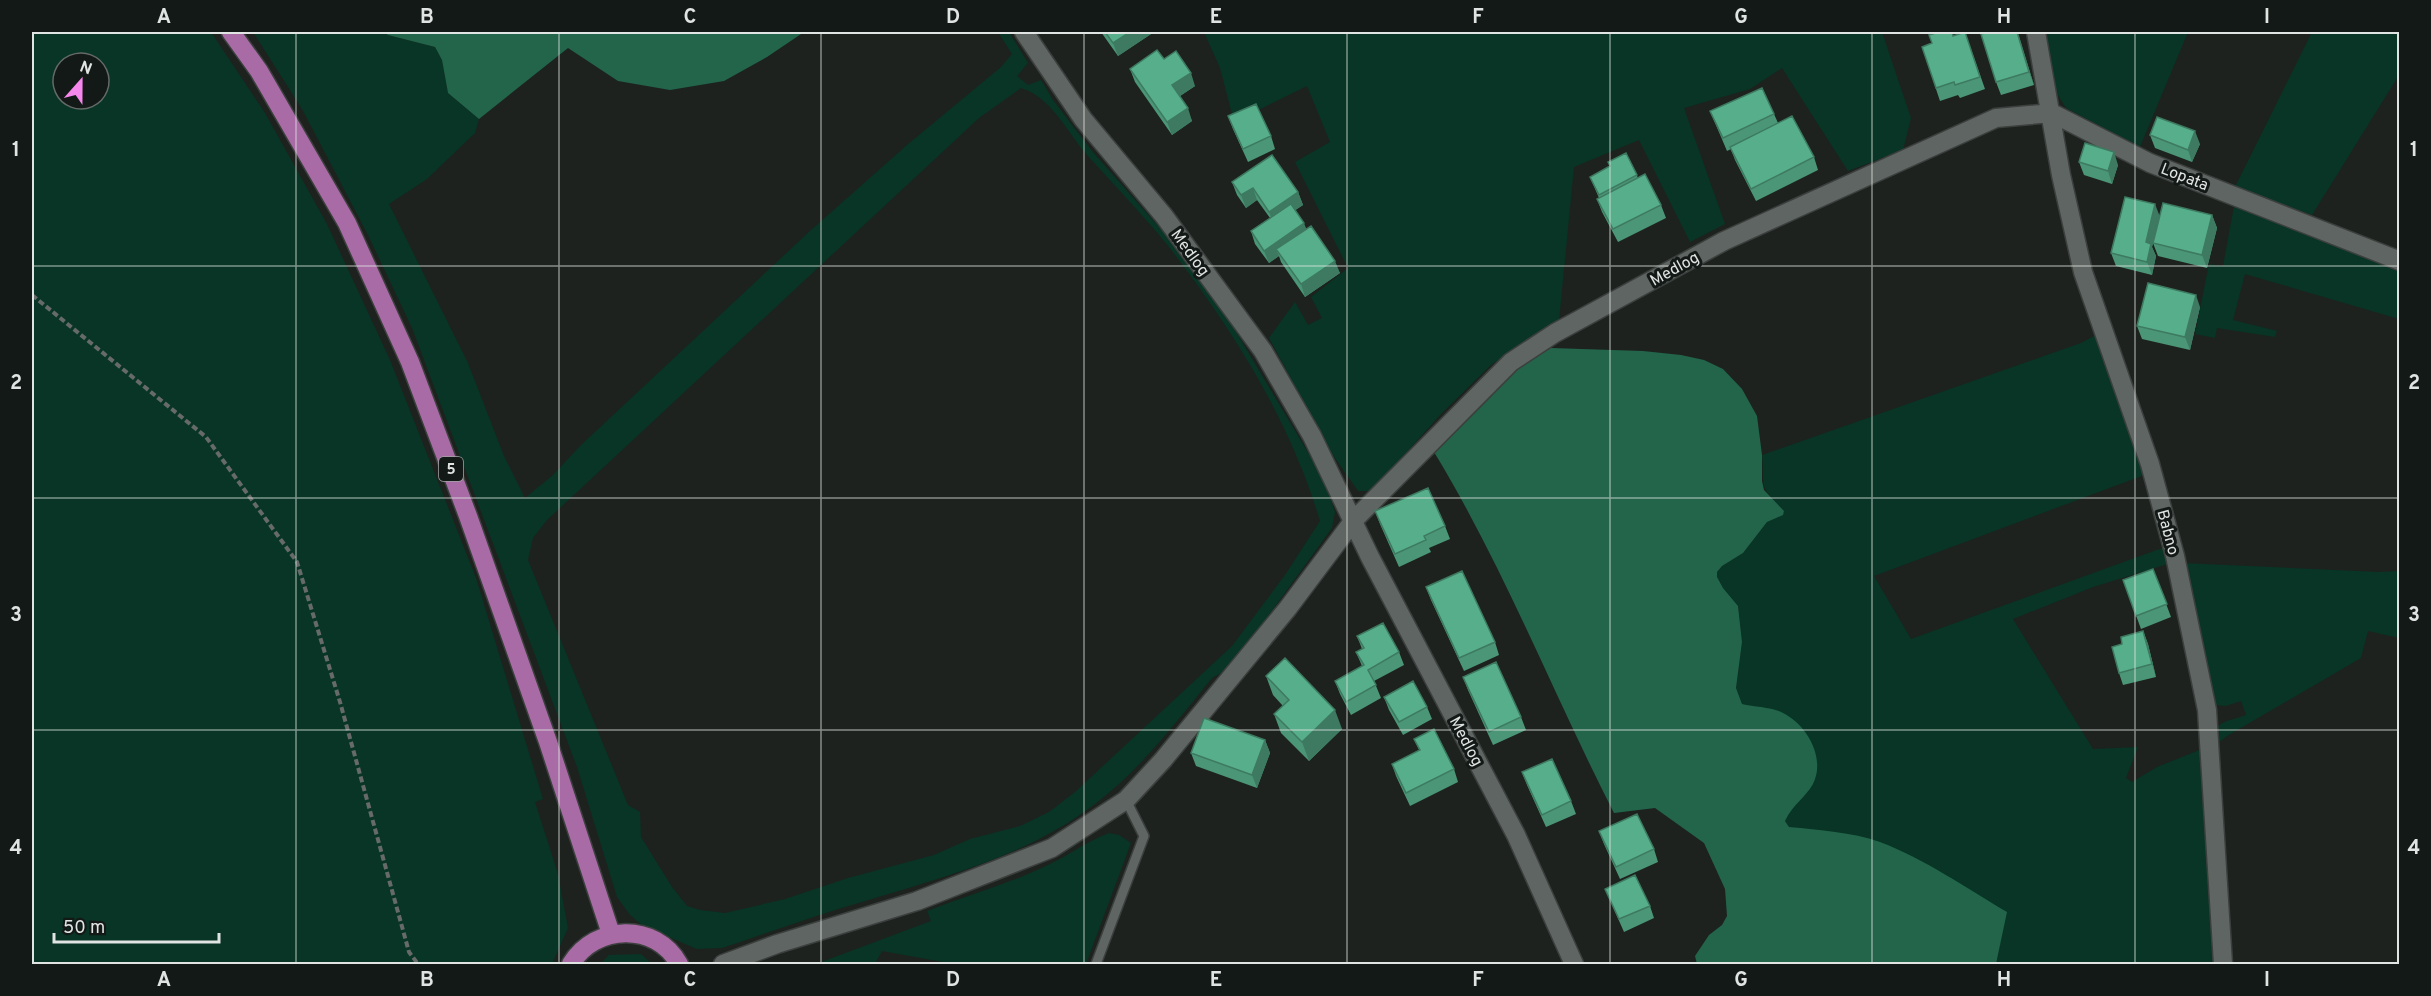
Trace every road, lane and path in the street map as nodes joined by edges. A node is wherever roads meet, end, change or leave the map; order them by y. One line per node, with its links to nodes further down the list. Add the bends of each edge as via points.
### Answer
1 (231, 32): 9 (main road, 5, via 259,71 347,223 410,362 548,742)
2 (1024, 32): 7 (street, Medlog, via 1083,119 1164,216 1263,351)
3 (2036, 32): 4 (street)
4 (2052, 113): 5 (street, Lopata, via 2150,163); 7 (street, Medlog, via 1996,118 1906,157 1724,241 1555,333 1511,362); 16 (street, Babno, via 2061,175 2083,272 2150,464 2175,556 2207,710)
5 (2400, 261)
6 (32, 296): 10 (path, via 206,437 297,562 409,952)
7 (1354, 520): 8 (street, via 1288,608); 15 (street, Medlog, via 1516,835)
8 (1126, 800): 13 (street, via 1052,848 917,901); 14 (lane, via 1144,836)
9 (611, 934): 11 (main road, via 591,942); 12 (main road, via 633,933 654,940)
10 (417, 964)
11 (571, 964)
12 (679, 964)
13 (723, 964)
14 (1096, 964)
15 (1574, 964)
16 (2223, 964)

